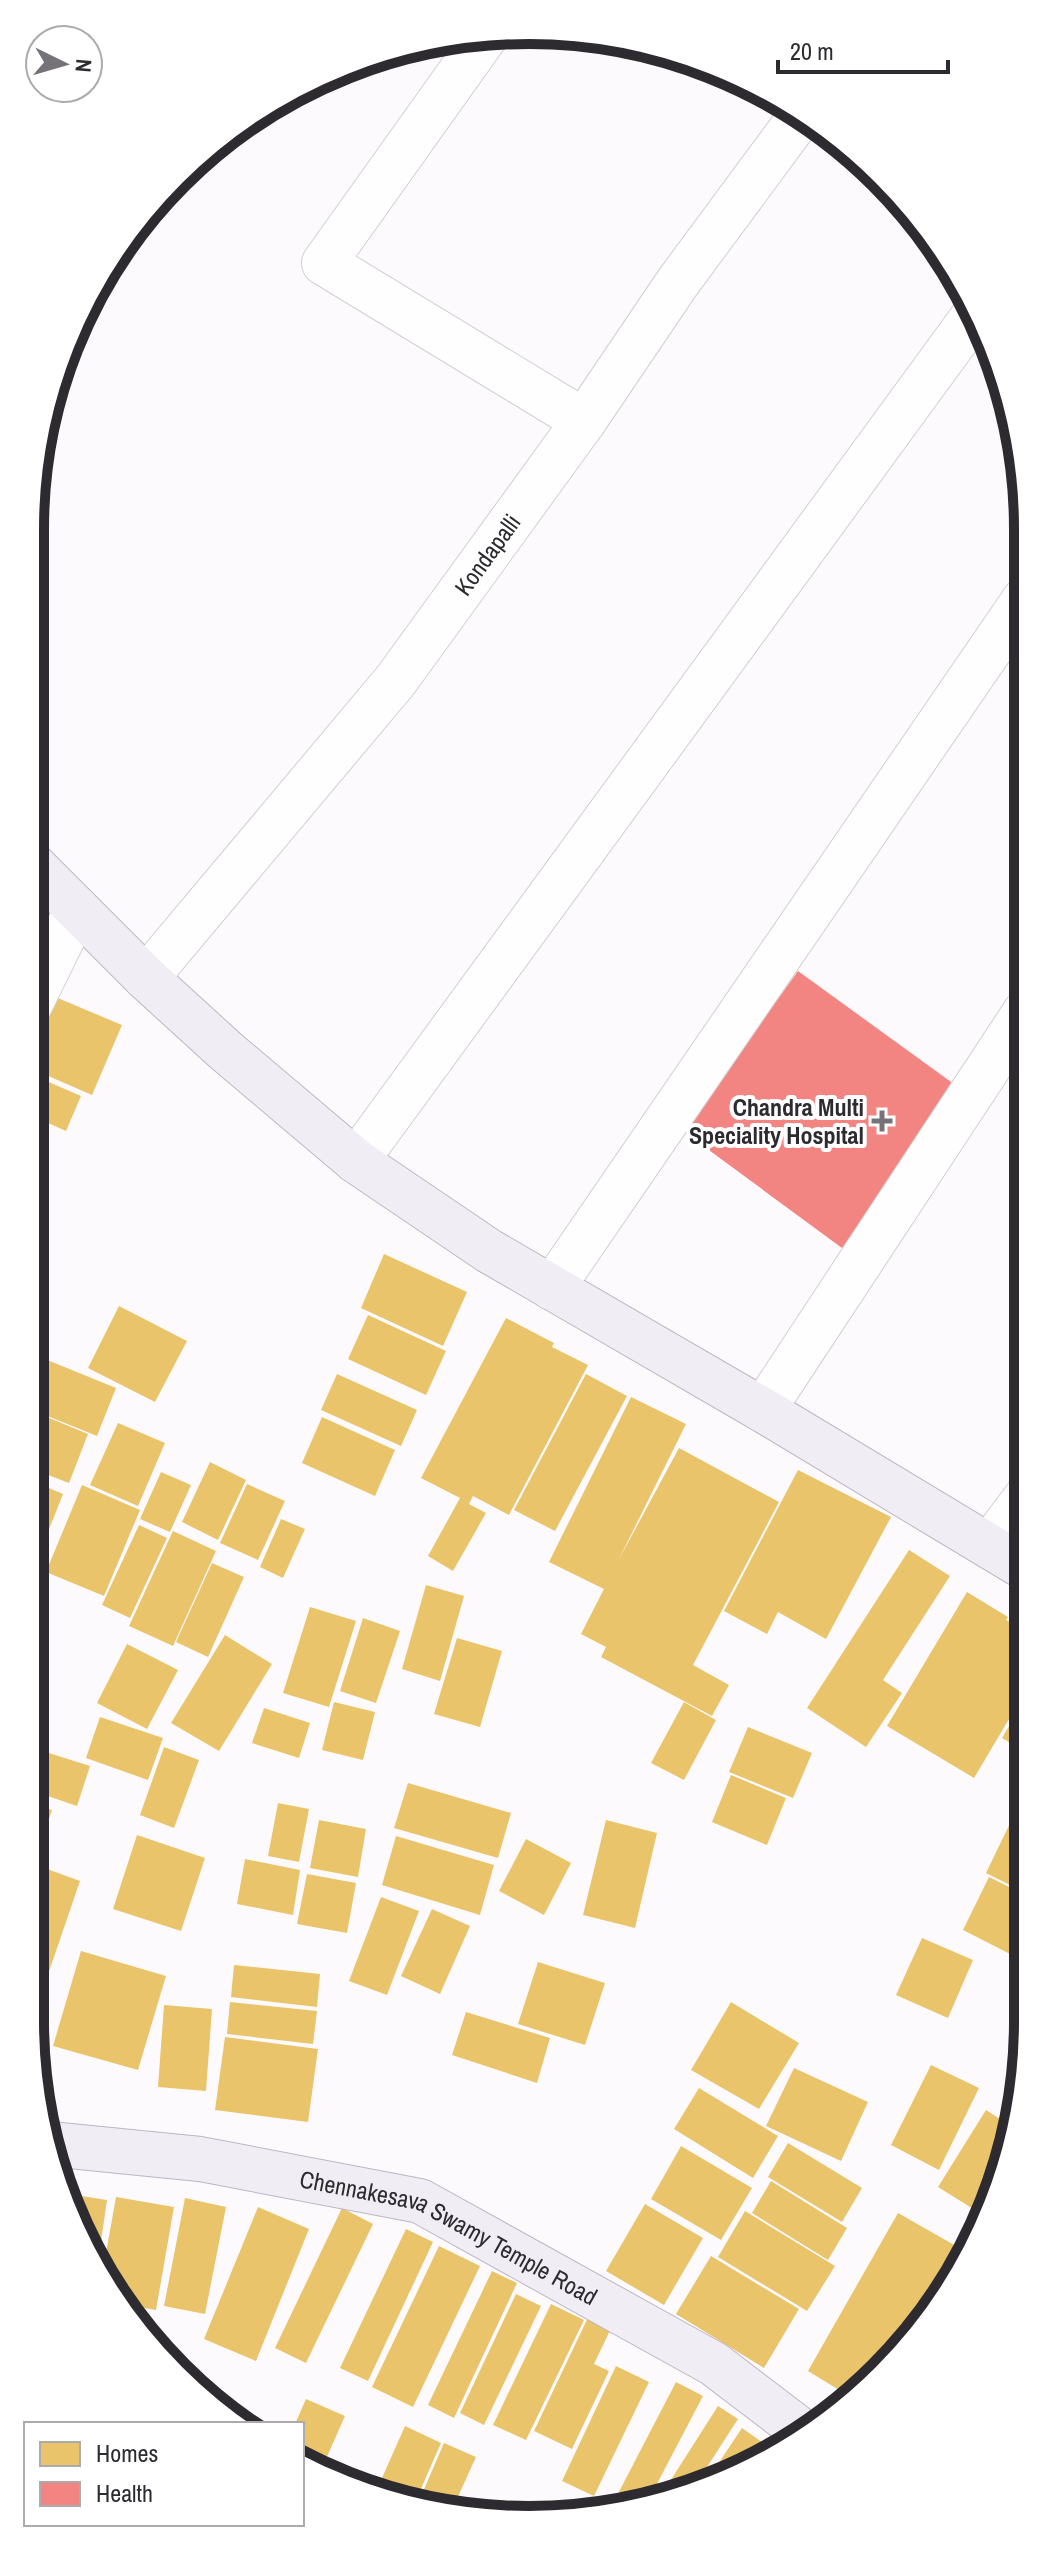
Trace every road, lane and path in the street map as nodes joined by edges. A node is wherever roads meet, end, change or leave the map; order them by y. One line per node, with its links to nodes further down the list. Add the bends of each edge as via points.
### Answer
1 (478, 47): 4 (street, via 324,263)
2 (795, 124): 4 (street, Kondapalli)
3 (968, 323): 11 (street)
4 (584, 421): 9 (street, Kondapalli, via 396,680)
5 (1014, 615): 12 (street)
6 (44, 876): 7 (main road)
7 (77, 909): 8 (street); 9 (main road)
8 (44, 976)
9 (146, 978): 11 (main road)
10 (1014, 1030): 13 (street)
11 (356, 1161): 12 (main road)
12 (552, 1288): 13 (main road)
13 (763, 1410): 15 (main road)
14 (1014, 1513): 15 (street)
15 (990, 1545): 16 (main road)
16 (1014, 1561)
17 (60, 2145): 18 (main road, Chennakesava Swamy Temple Road, via 200,2159 420,2201 714,2364)
18 (795, 2426)

